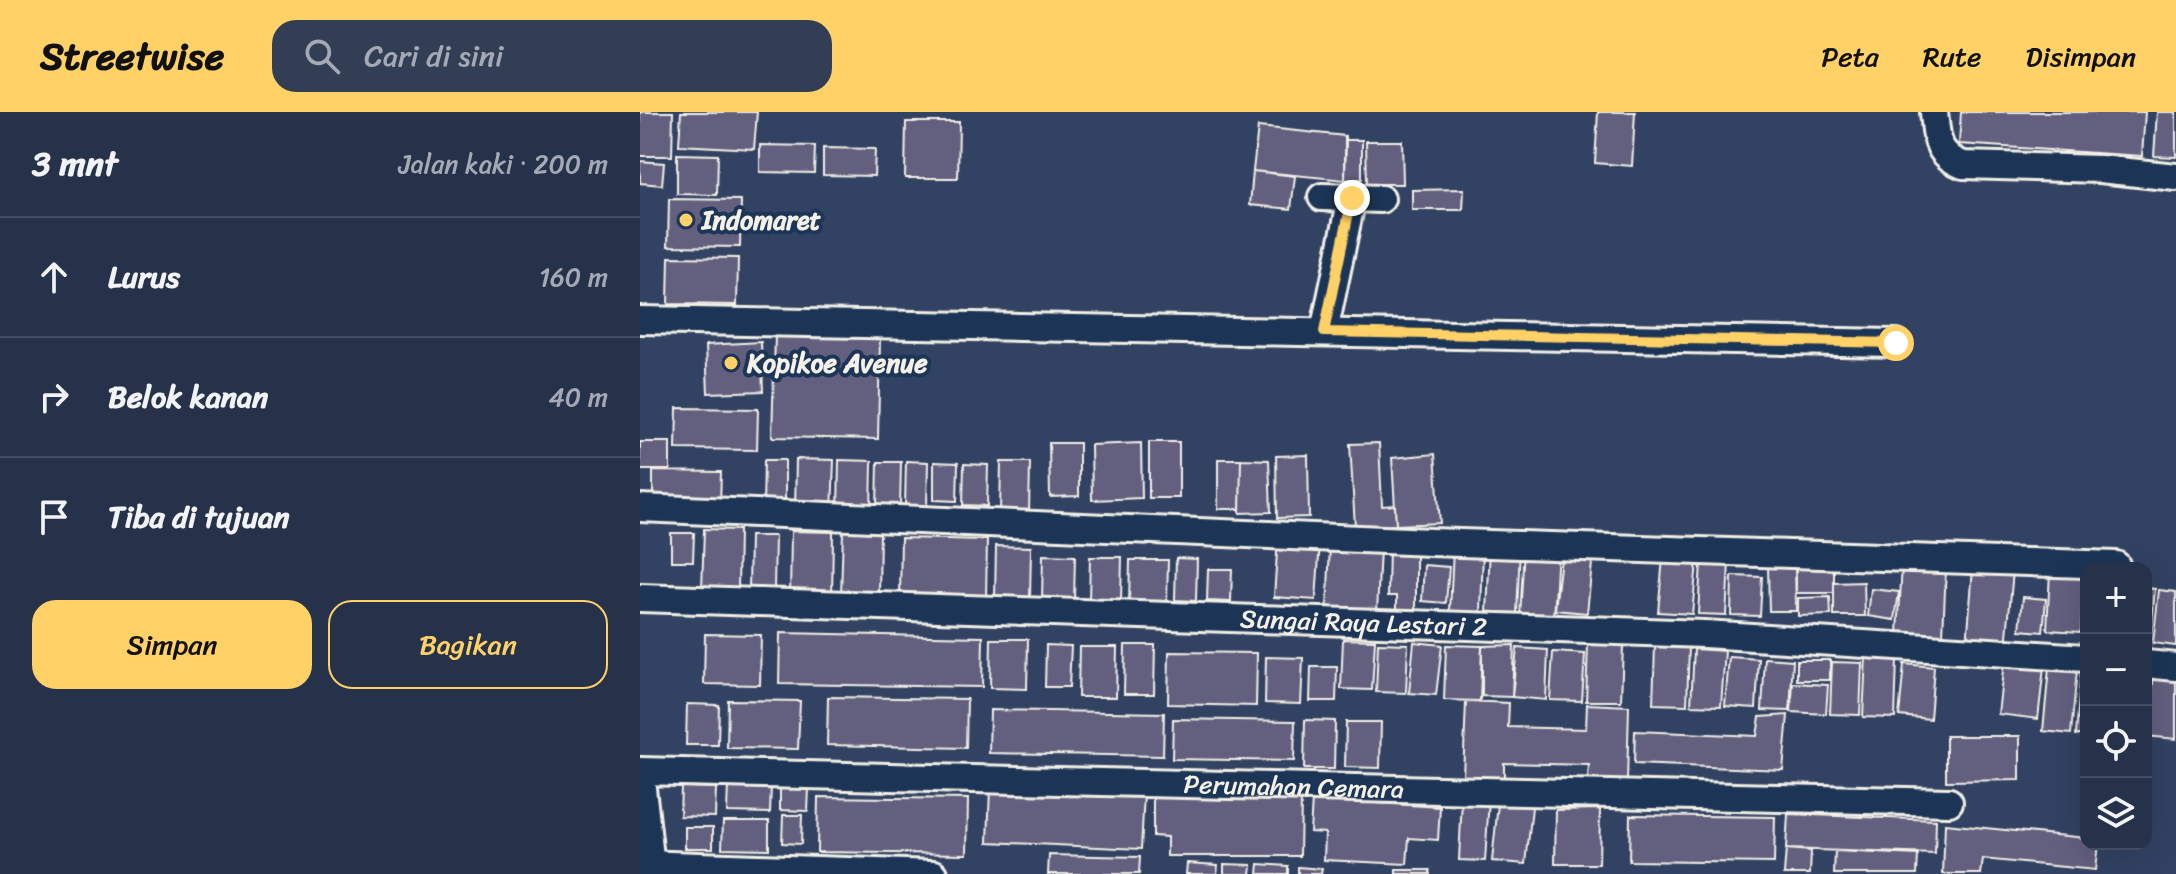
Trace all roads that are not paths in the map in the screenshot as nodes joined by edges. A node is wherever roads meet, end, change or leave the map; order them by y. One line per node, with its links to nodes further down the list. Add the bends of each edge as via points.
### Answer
1 (1934, 112): 2 (street, via 1938,149 1963,165)
2 (2176, 177)
3 (1322, 197): 4 (street)
4 (1352, 198): 5 (street); 7 (street)
5 (1381, 199)
6 (640, 320): 7 (street)
7 (1324, 332): 8 (street)
8 (1896, 343)
9 (640, 508): 10 (street)
10 (2080, 564)
11 (640, 598): 12 (street, Sungai Raya Lestari 2, via 1704,634)
12 (2080, 658)
13 (2152, 665): 14 (street)
14 (2176, 667)
15 (640, 771): 16 (street); 17 (street, Perumahan Cemara)
16 (642, 798): 18 (street)
17 (1949, 802)
18 (647, 867): 19 (street)
19 (934, 874)

